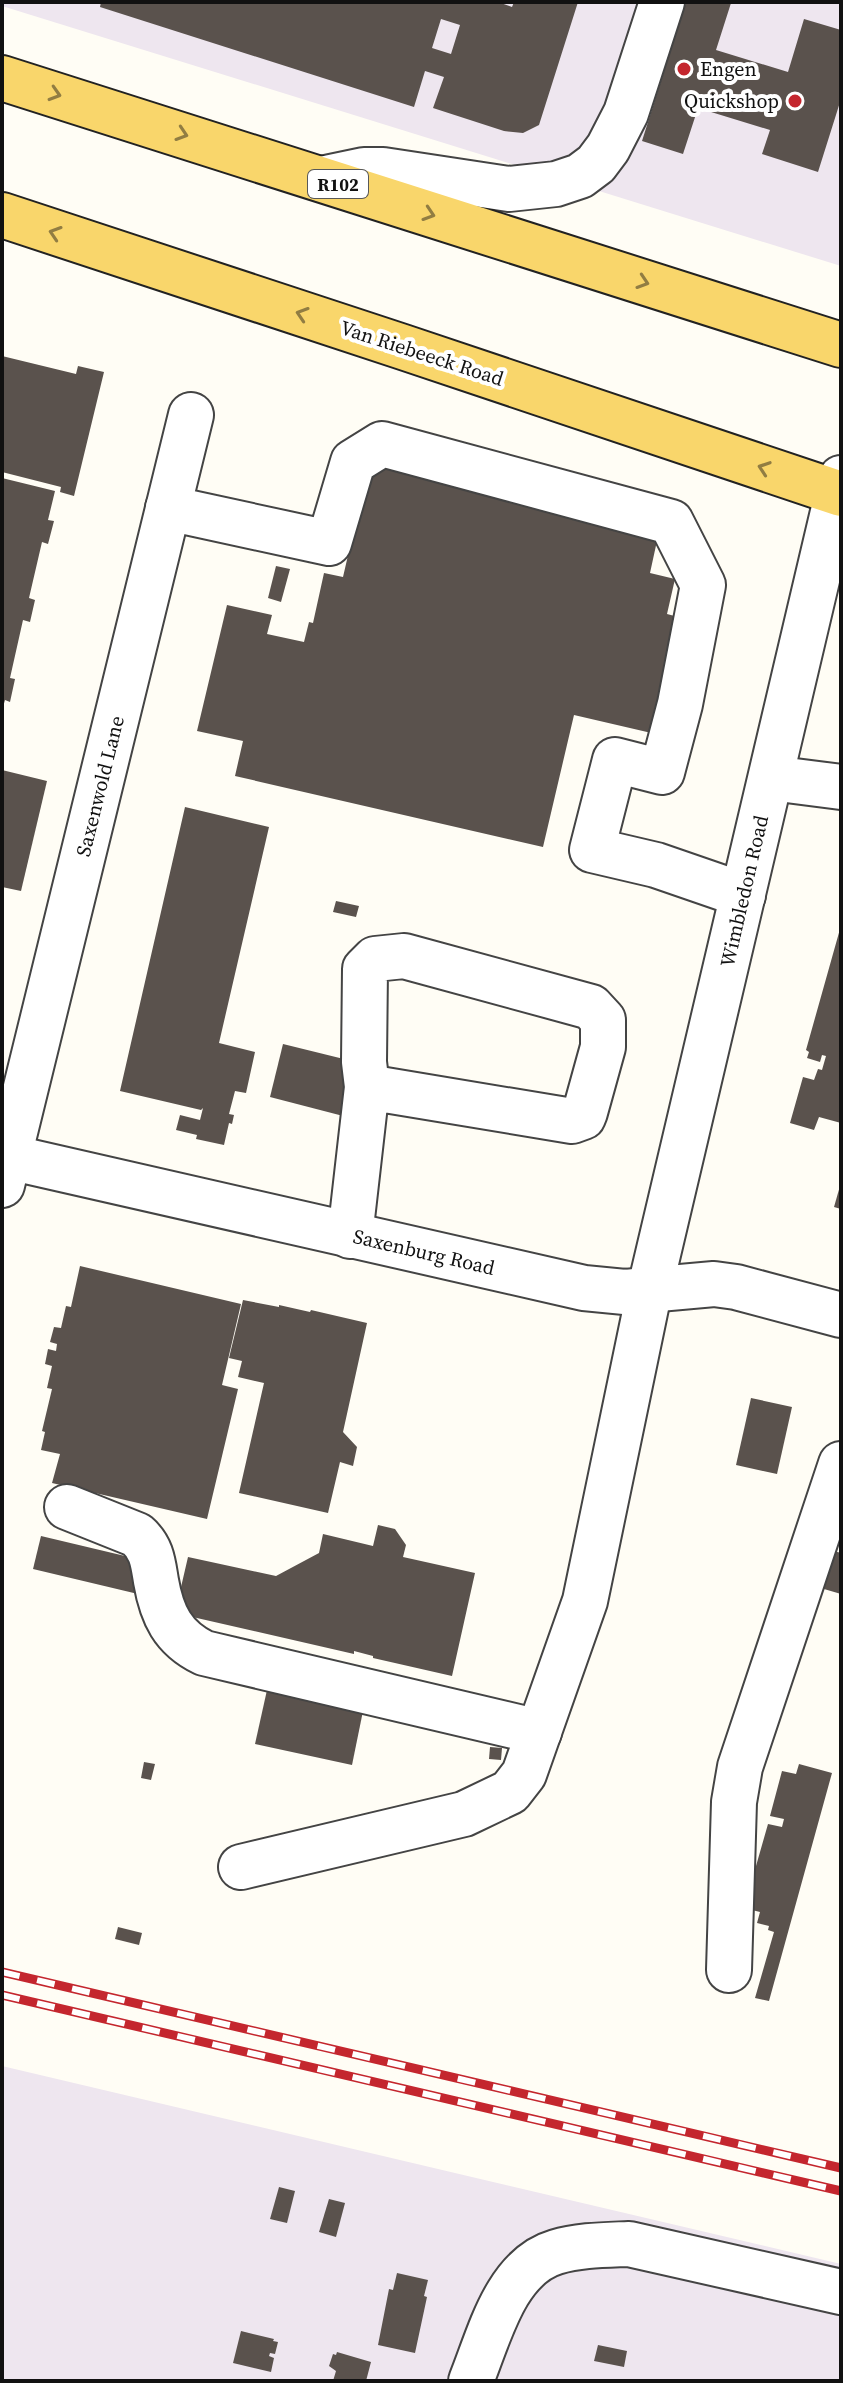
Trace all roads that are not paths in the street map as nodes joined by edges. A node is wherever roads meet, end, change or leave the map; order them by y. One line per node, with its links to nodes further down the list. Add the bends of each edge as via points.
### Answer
1 (662, 2): 3 (street, via 626,113 608,148 580,176 509,189 383,170)
2 (2, 78): 3 (main road, R102, one-way to 3)
3 (321, 179): 5 (main road, R102, one-way to 5)
4 (2, 215): 7 (main road, Van Riebeeck Road, one-way to 4)
5 (841, 345)
6 (191, 415): 8 (street, Saxenwold Lane)
7 (840, 488): 9 (street, Wimbledon Road)
8 (168, 508): 11 (street, via 329,543 353,462 382,444 671,522 703,585 680,704 662,772 615,760 592,850); 13 (street, Saxenwold Lane)
9 (771, 778): 10 (street); 11 (street, Wimbledon Road)
10 (841, 787)
11 (743, 895): 15 (street, Wimbledon Road)
12 (367, 1087): 12 (street, via 364,978 375,959 404,956 591,1007 603,1020 603,1047 585,1112 572,1121); 14 (street)
13 (6, 1171): 14 (street, Saxenburg Road)
14 (350, 1236): 15 (street, Saxenburg Road, via 584,1288)
15 (650, 1288): 16 (street, Saxenburg Road, via 736,1287); 19 (street, Wimbledon Road, via 585,1601)
16 (841, 1315)
17 (841, 1464): 21 (street, via 740,1767 734,1802)
18 (67, 1507): 19 (street, via 145,1542 166,1620 191,1647)
19 (539, 1732): 20 (street, Wimbledon Road, via 524,1774 510,1792 492,1802 464,1814)
20 (241, 1867)
21 (729, 1970)
22 (841, 2292): 23 (street, via 629,2244 555,2252 532,2263 507,2292)
23 (471, 2381)

